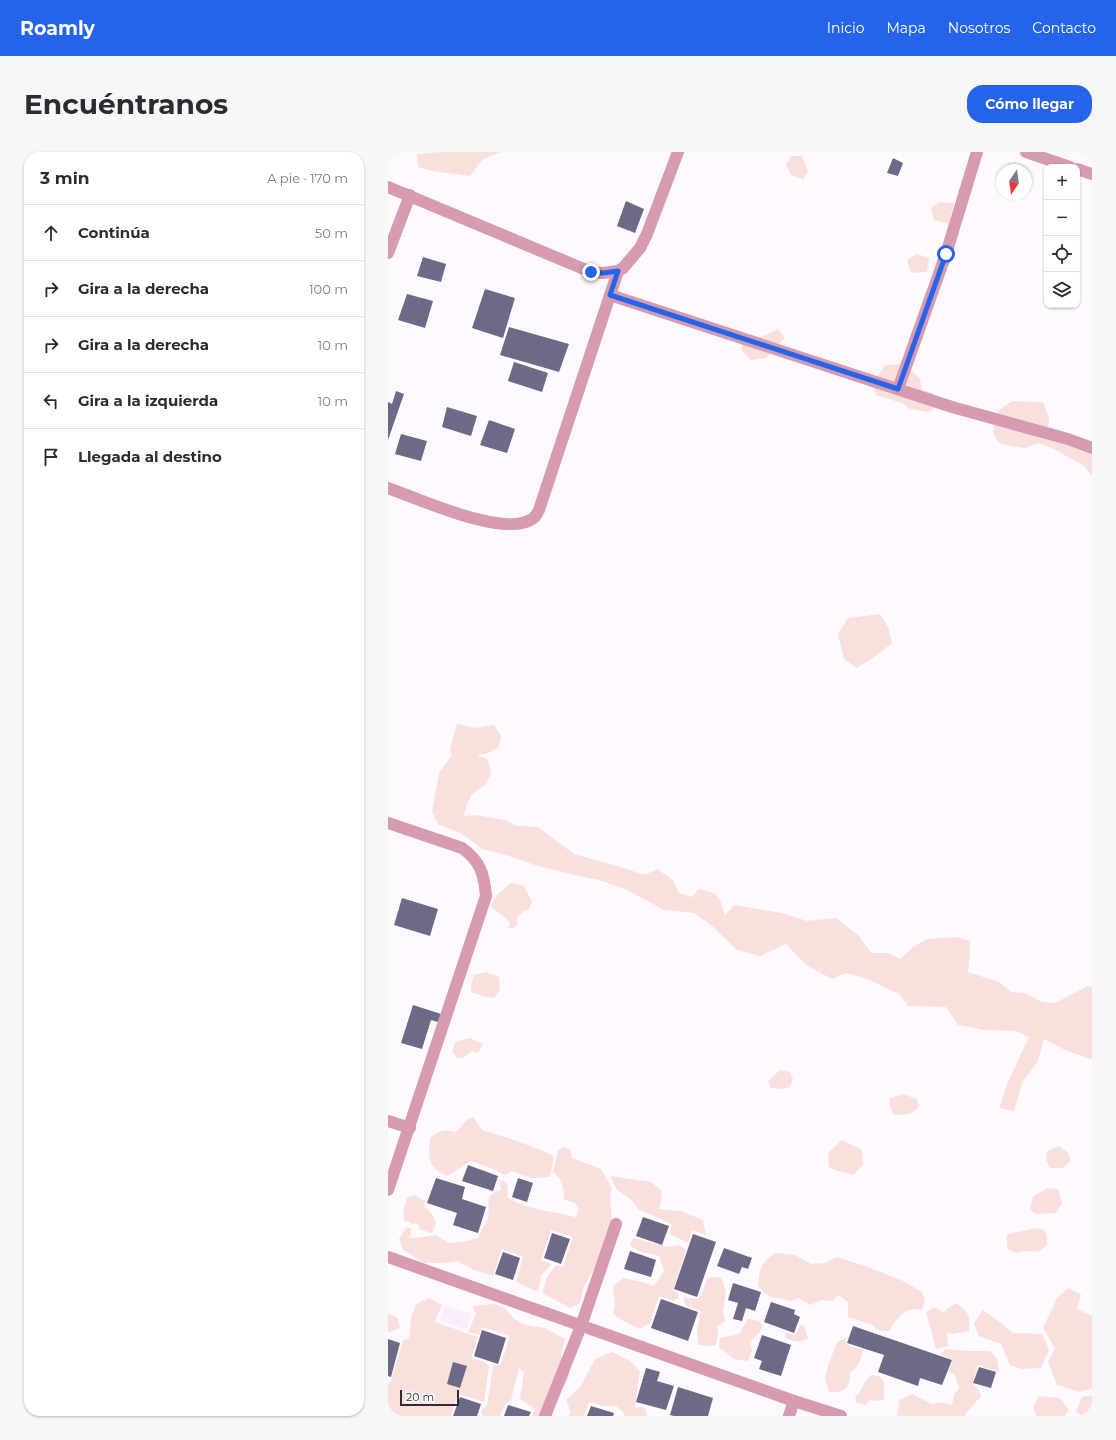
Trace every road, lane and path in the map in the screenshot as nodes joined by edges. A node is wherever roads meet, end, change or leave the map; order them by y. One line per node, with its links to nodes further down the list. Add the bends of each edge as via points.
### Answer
1 (678, 152): 10 (street, via 647,234 634,255)
2 (977, 152): 12 (street, via 946,254)
3 (1026, 152): 4 (street)
4 (1061, 164)
5 (1080, 171): 6 (street)
6 (1092, 174)
7 (388, 187): 8 (street)
8 (410, 195): 9 (street); 10 (street, via 591,272)
9 (388, 253)
10 (618, 271): 11 (street)
11 (610, 295): 12 (street); 14 (street, via 539,510 532,520 503,525 489,523)
12 (898, 389): 13 (street)
13 (1092, 448)
14 (388, 488)
15 (388, 823): 17 (street, via 462,848 471,854 479,864 486,891 484,905)
16 (388, 1121): 17 (street)
17 (410, 1128): 18 (street)
18 (388, 1190)
19 (616, 1224): 21 (street)
20 (388, 1257): 21 (street)
21 (582, 1326): 22 (street); 23 (street)
22 (794, 1401): 24 (street); 25 (street)
23 (546, 1416)
24 (789, 1416)
25 (842, 1416)

